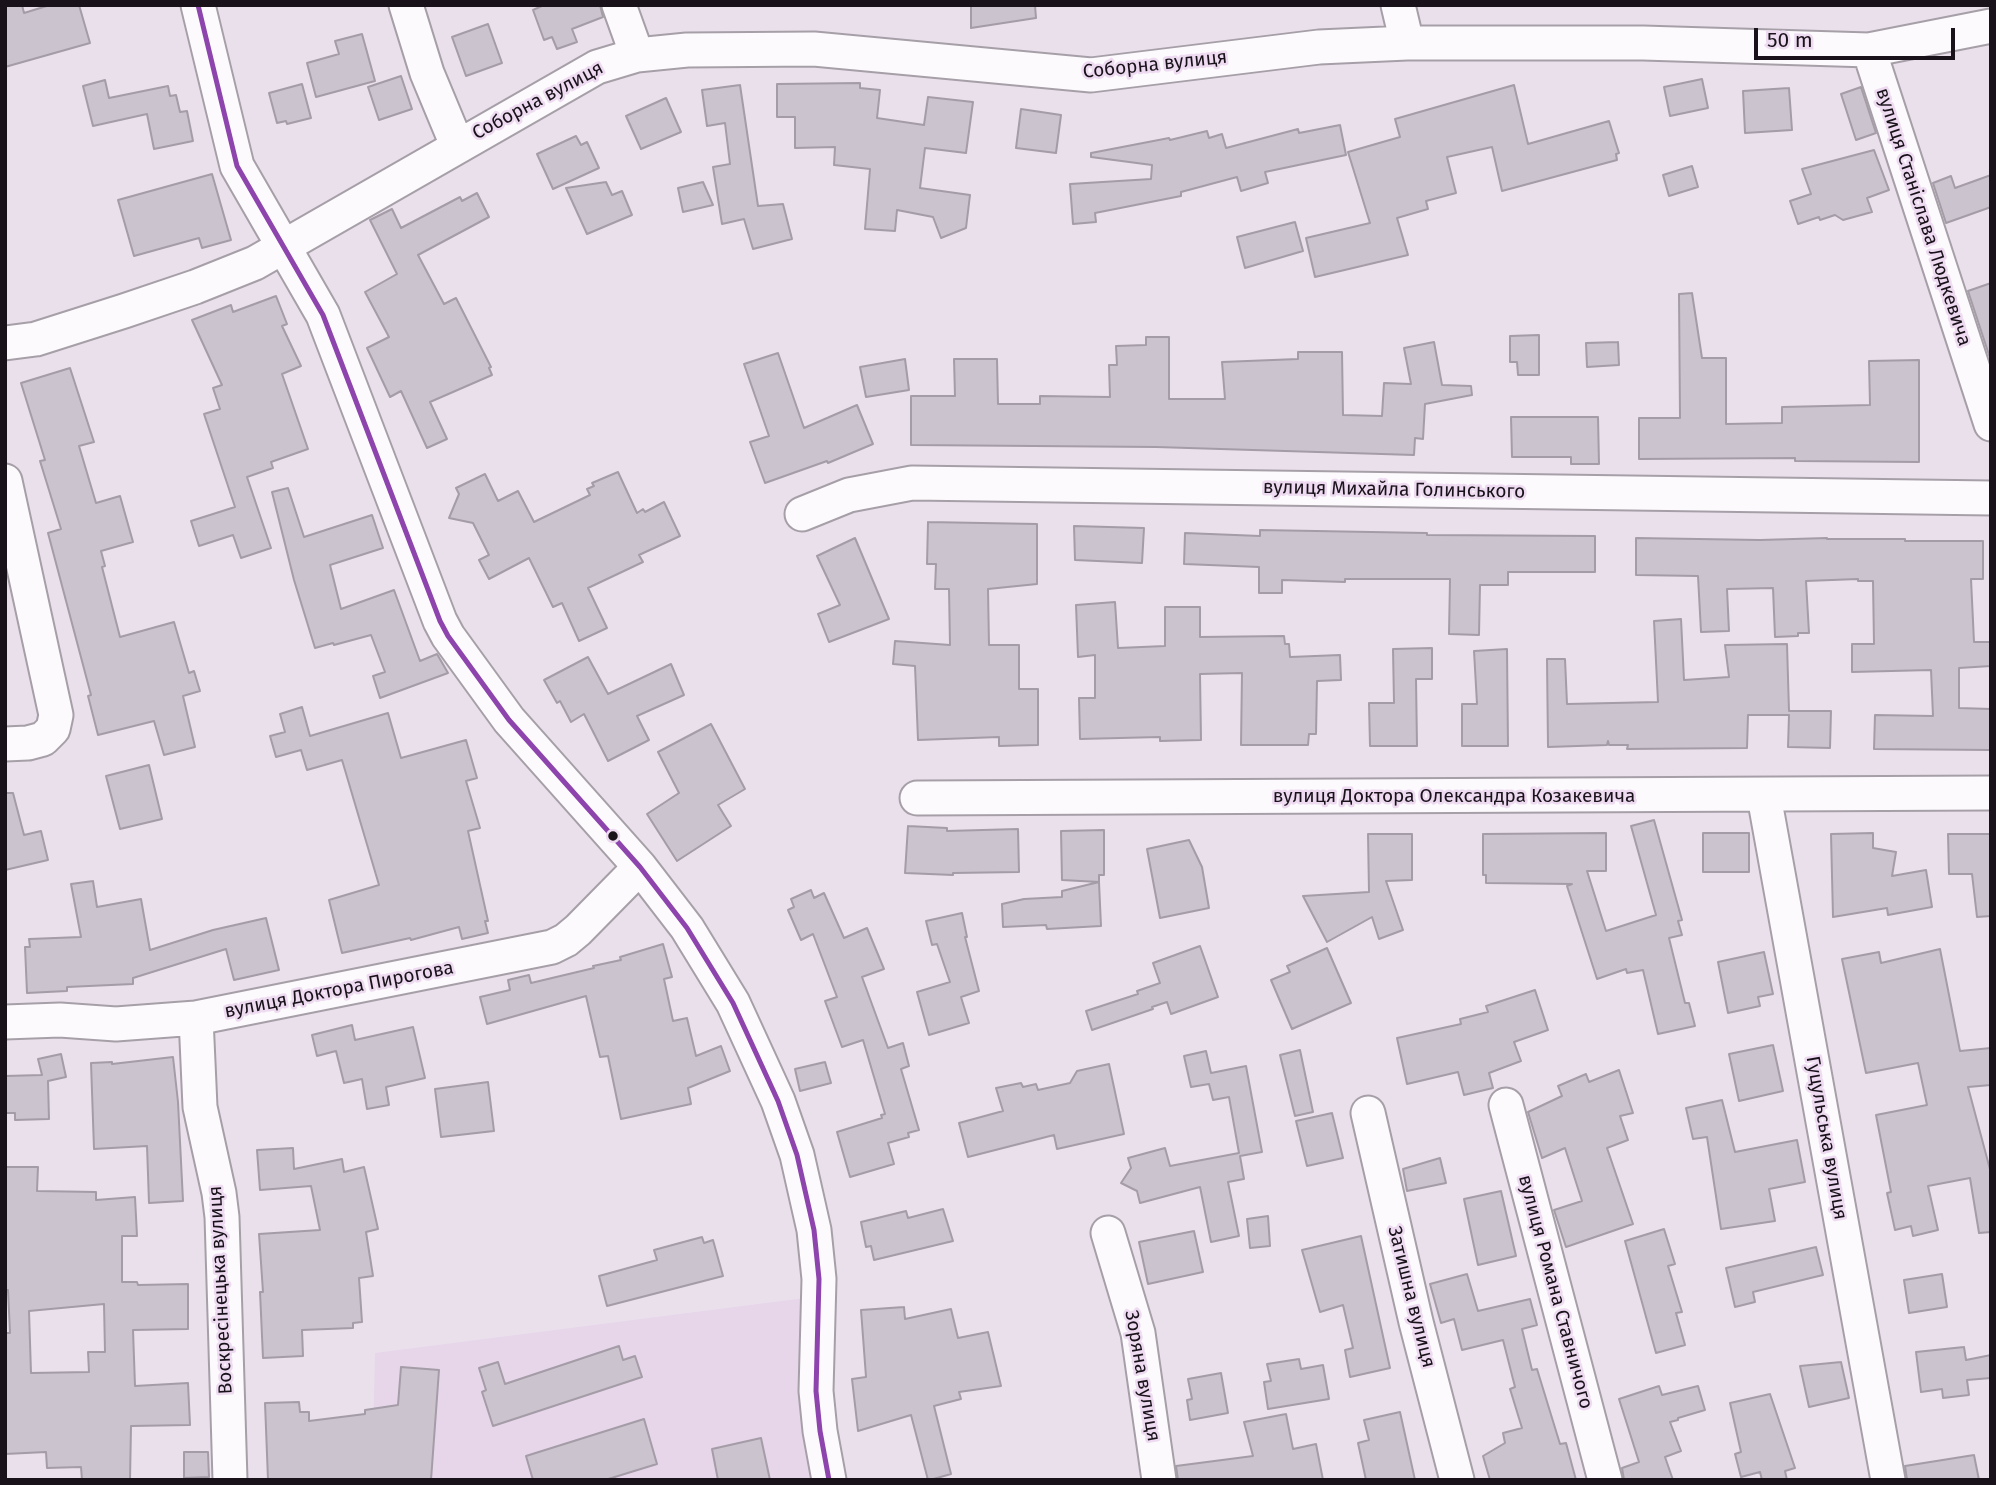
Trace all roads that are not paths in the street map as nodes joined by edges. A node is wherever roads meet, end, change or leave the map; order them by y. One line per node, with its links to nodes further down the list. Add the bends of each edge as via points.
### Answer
1 (198, 5): 10 (street, via 237,166)
2 (406, 5): 9 (street)
3 (619, 5): 8 (street)
4 (1398, 5): 6 (street)
5 (1991, 26): 7 (street, Соборна вулиця)
6 (1407, 43): 7 (street, Соборна вулиця, via 1643,43); 8 (street, Соборна вулиця, via 1319,47 1091,75 814,49)
7 (1869, 50): 12 (street, вулиця Станіслава Людкевича)
8 (637, 55): 9 (street, Соборна вулиця, via 597,67)
9 (457, 145): 10 (street, Соборна вулиця)
10 (284, 248): 11 (street, Соборна вулиця, via 195,287 36,339); 20 (street, via 323,315 448,636 509,720)
11 (5, 343)
12 (1991, 424)
13 (5, 481): 16 (street, via 56,715 53,729 43,738)
14 (1991, 498): 15 (street, вулиця Михайла Голинського, via 912,483 849,495)
15 (802, 514)
16 (5, 744)
17 (1991, 793): 18 (street, вулиця Доктора Олександра Козакевича)
18 (1764, 796): 19 (street, вулиця Доктора Олександра Козакевича); 31 (street, Гуцульська вулиця)
19 (917, 798)
20 (640, 867): 21 (street, вулиця Доктора Пирогова, via 578,930 552,947); 27 (street, via 687,928 733,1003 797,1155 814,1230 819,1279 816,1391)
21 (196, 1018): 22 (street, вулиця Доктора Пирогова, via 116,1024); 26 (street, Воскресінецька вулиця, via 200,1107 222,1217)
22 (5, 1022)
23 (1506, 1104): 30 (street, вулиця Романа Ставничого)
24 (1368, 1113): 29 (street, Затишна вулиця)
25 (1108, 1233): 28 (street, Зоряна вулиця, via 1138,1333)
26 (230, 1480)
27 (829, 1480)
28 (1159, 1480)
29 (1457, 1480)
30 (1605, 1480)
31 (1888, 1480)

